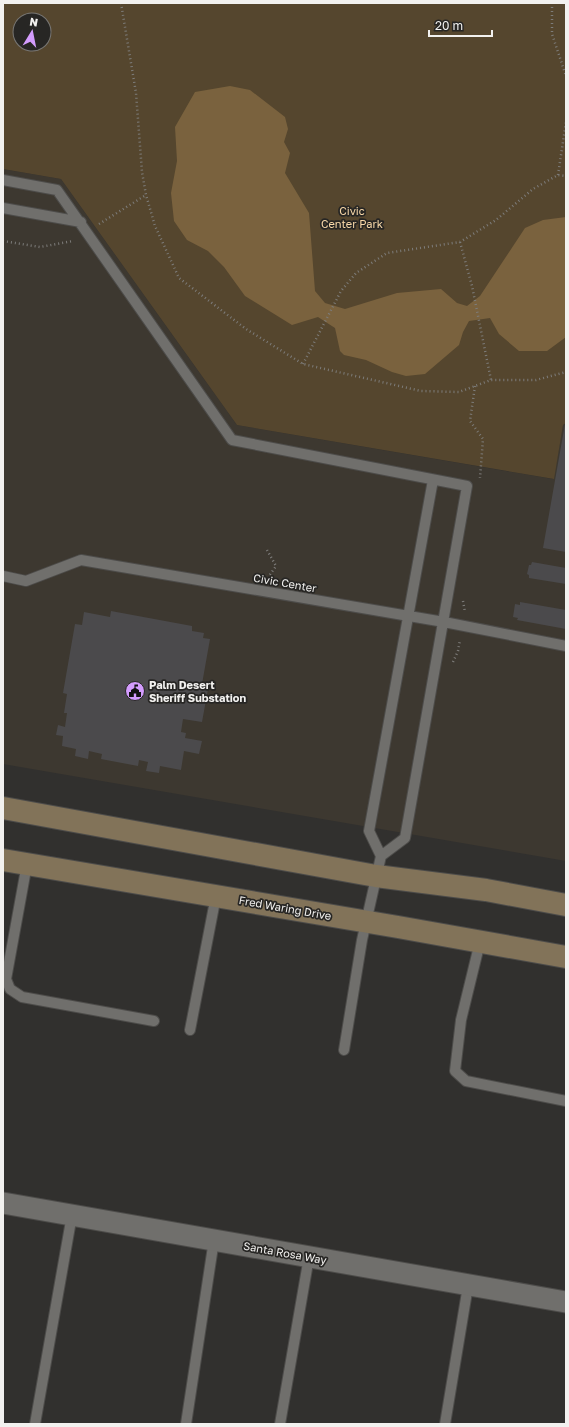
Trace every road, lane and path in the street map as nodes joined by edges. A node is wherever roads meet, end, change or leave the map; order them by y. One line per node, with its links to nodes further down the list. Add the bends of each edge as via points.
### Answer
1 (121, 3): 11 (path, via 136,93 146,195 155,226 179,278 246,329)
2 (552, 3): 3 (path, via 552,34)
3 (566, 76)
4 (566, 122): 5 (path)
5 (558, 175): 6 (path); 10 (path, via 533,189 496,220)
6 (566, 176)
7 (3, 180): 9 (lane, via 58,190)
8 (3, 208): 9 (lane)
9 (81, 222): 16 (lane, via 232,440)
10 (460, 242): 11 (path, via 387,253 356,273 340,291); 13 (path, via 472,286)
11 (303, 364): 14 (path, via 421,391 459,392)
12 (566, 372): 13 (path, via 536,380)
13 (491, 380): 14 (path)
14 (475, 386): 15 (path)
15 (470, 420)
16 (433, 480): 18 (lane); 19 (lane, via 467,486)
17 (3, 576): 18 (lane, Civic Center, via 26,581 81,560)
18 (407, 615): 19 (lane, Civic Center); 24 (lane, via 369,831)
19 (444, 622): 20 (lane, Civic Center); 24 (lane, via 405,838)
20 (566, 646)
21 (3, 808): 24 (main road)
22 (3, 860): 23 (main road, Fred Waring Drive)
23 (27, 864): 25 (main road, Fred Waring Drive); 30 (lane, via 6,979 10,989 22,997)
24 (378, 866): 26 (main road); 27 (lane)
25 (216, 896): 27 (main road, Fred Waring Drive); 31 (lane)
26 (566, 905)
27 (366, 922): 28 (main road, Fred Waring Drive); 32 (lane)
28 (480, 942): 29 (main road, Fred Waring Drive); 33 (lane, via 461,1020 455,1072 466,1081)
29 (566, 957)
30 (154, 1021)
31 (190, 1030)
32 (344, 1050)
33 (566, 1101)
34 (3, 1203): 35 (street, Santa Rosa Way)
35 (72, 1215): 36 (street, Santa Rosa Way); 40 (lane)
36 (214, 1240): 37 (street, Santa Rosa Way); 41 (lane)
37 (309, 1257): 38 (street, Santa Rosa Way); 42 (lane)
38 (468, 1286): 39 (street, Santa Rosa Way); 43 (lane)
39 (566, 1302)
40 (35, 1424)
41 (186, 1424)
42 (280, 1424)
43 (445, 1424)

